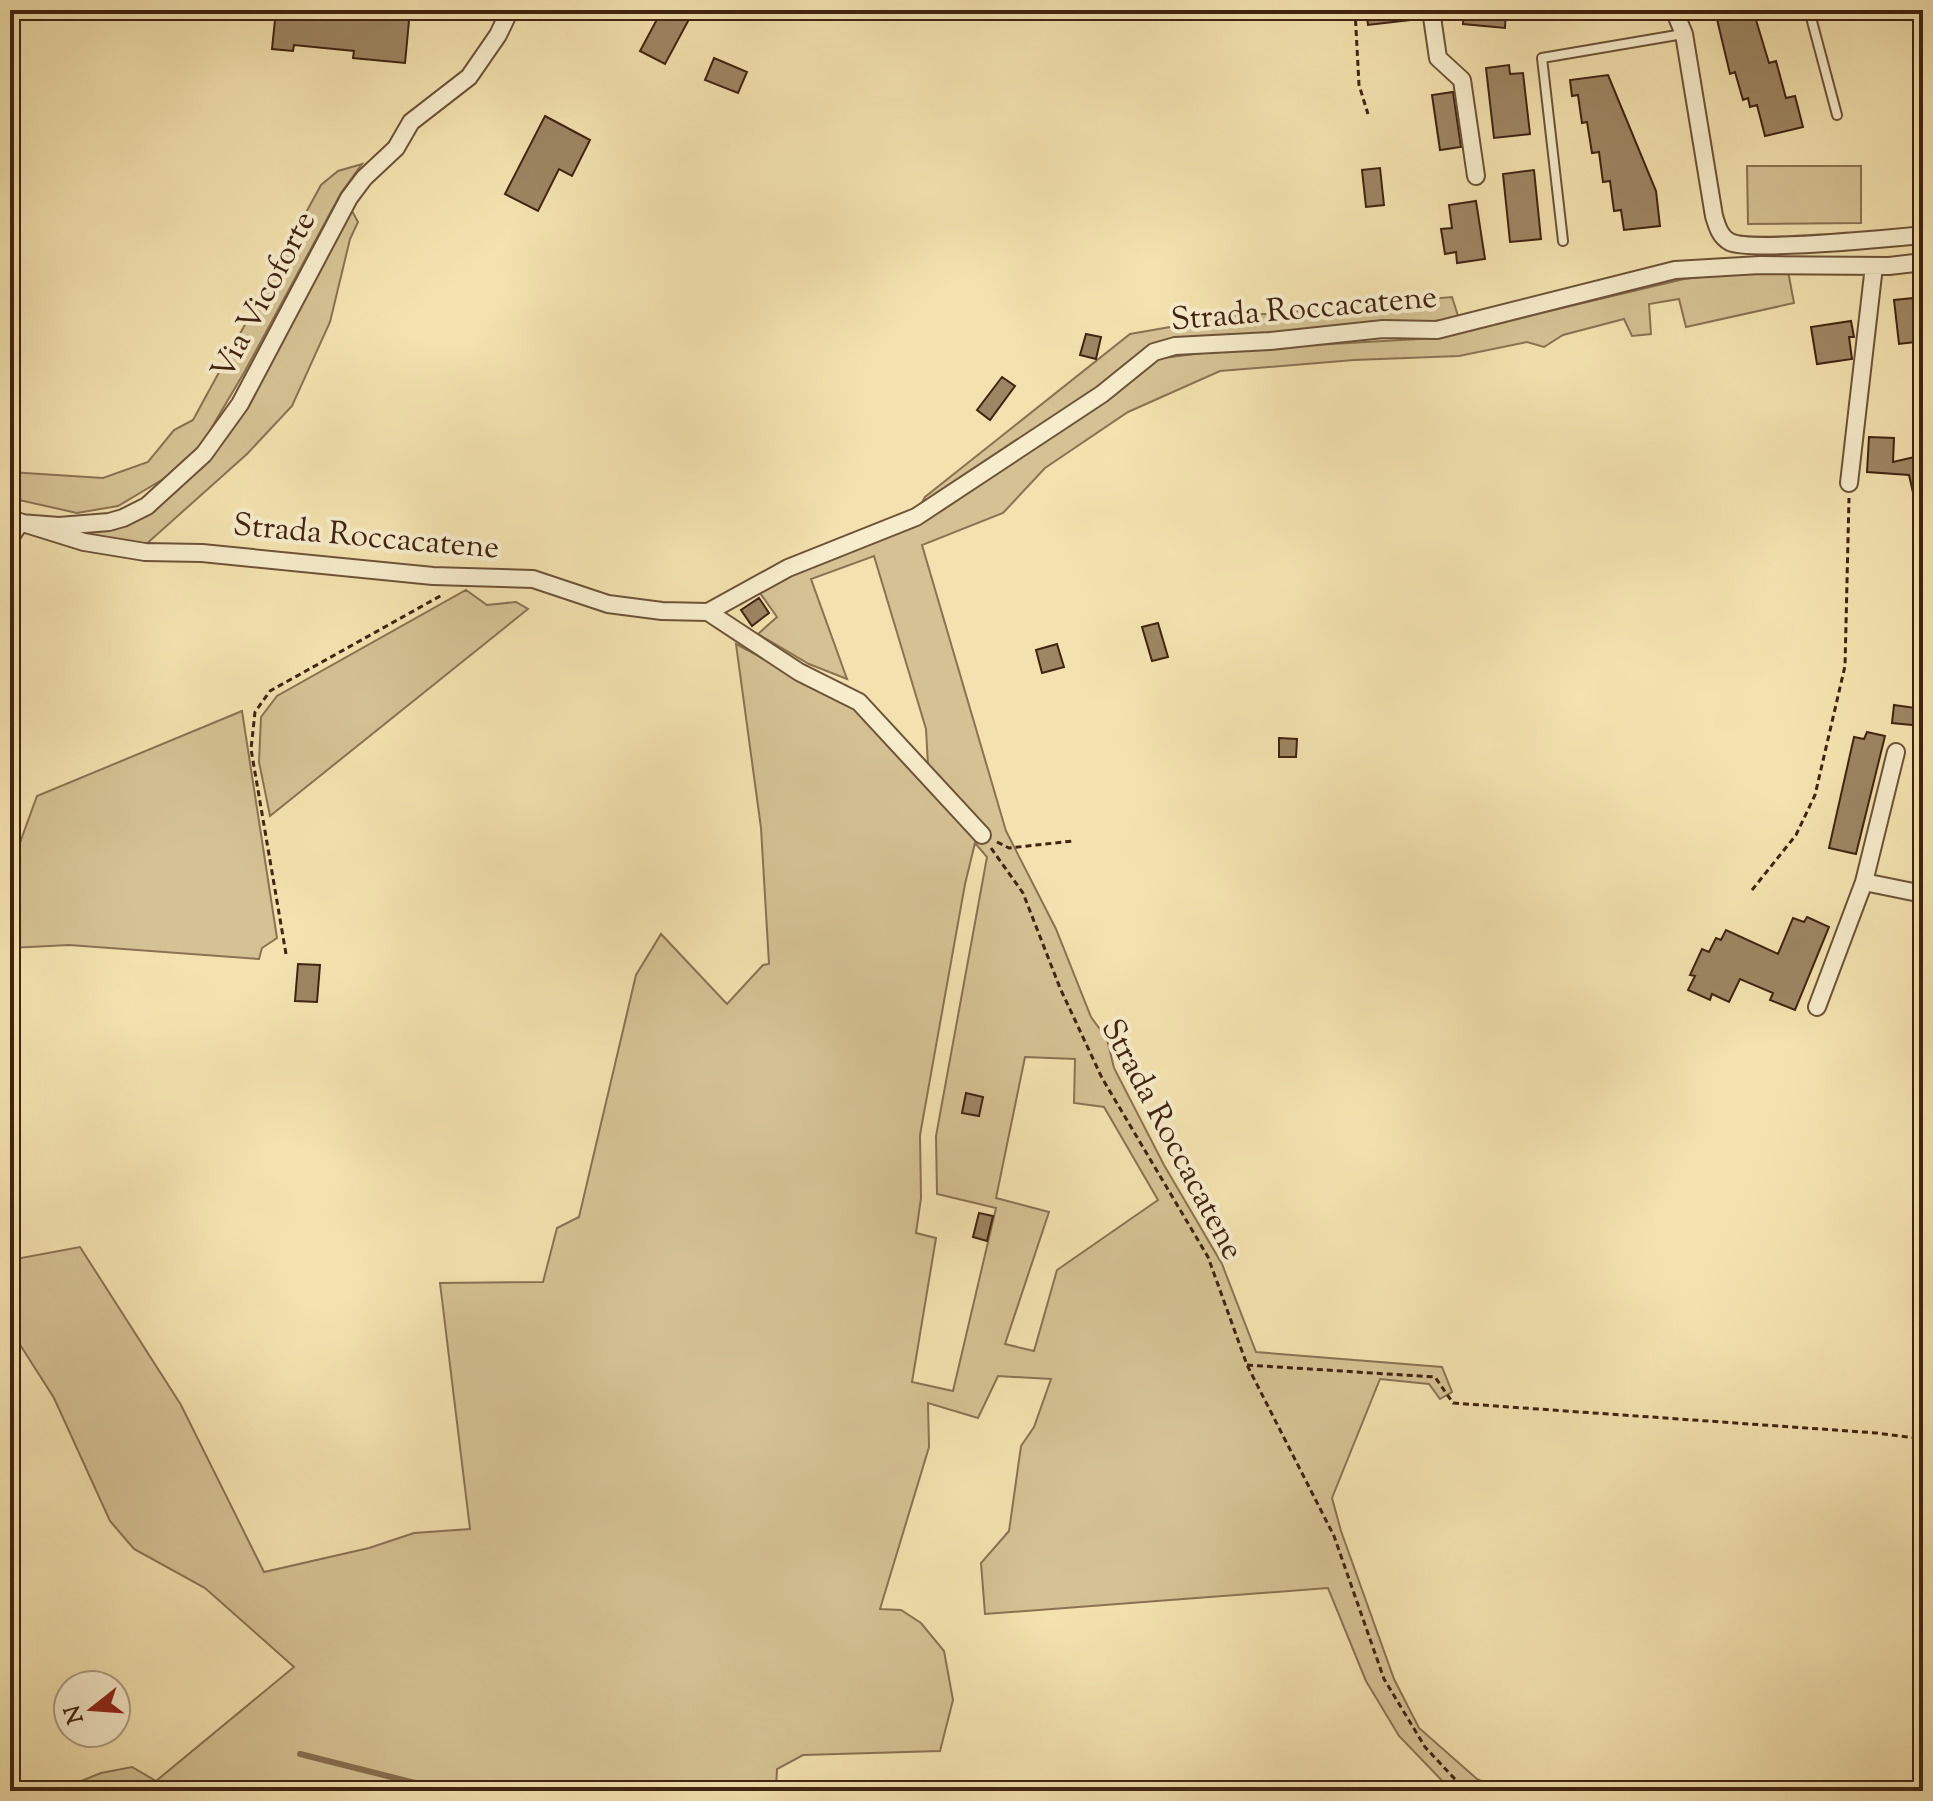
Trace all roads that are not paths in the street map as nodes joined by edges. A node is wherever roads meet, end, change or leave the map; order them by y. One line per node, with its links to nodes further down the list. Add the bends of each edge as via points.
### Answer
1 (510, 10): 13 (street, Via Vicoforte, via 469,77 411,122 396,148 349,198 240,404 204,454 147,506 123,518 59,526)
2 (1431, 10): 7 (street, via 1438,58 1462,80)
3 (1674, 10): 5 (street)
4 (1809, 10): 6 (lane)
5 (1684, 34): 8 (street, via 1714,216 1731,243 1762,246); 9 (lane, via 1542,58)
6 (1837, 115)
7 (1476, 176)
8 (1923, 235)
9 (1563, 241)
10 (1923, 262): 11 (street, Strada Roccacatene)
11 (1874, 266): 12 (street); 15 (street, Strada Roccacatene, via 1675,270 1437,330 1383,329 1154,352 1102,394 916,517 788,568)
12 (1849, 483)
13 (15, 521): 14 (street); 15 (street, Strada Roccacatene, via 84,542 145,552 533,579 608,604)
14 (10, 538)
15 (708, 612): 17 (street, via 799,672 859,702)
16 (1896, 752): 18 (street)
17 (982, 835)
18 (1864, 882): 19 (street); 20 (street)
19 (1923, 894)
20 (1817, 1007)

